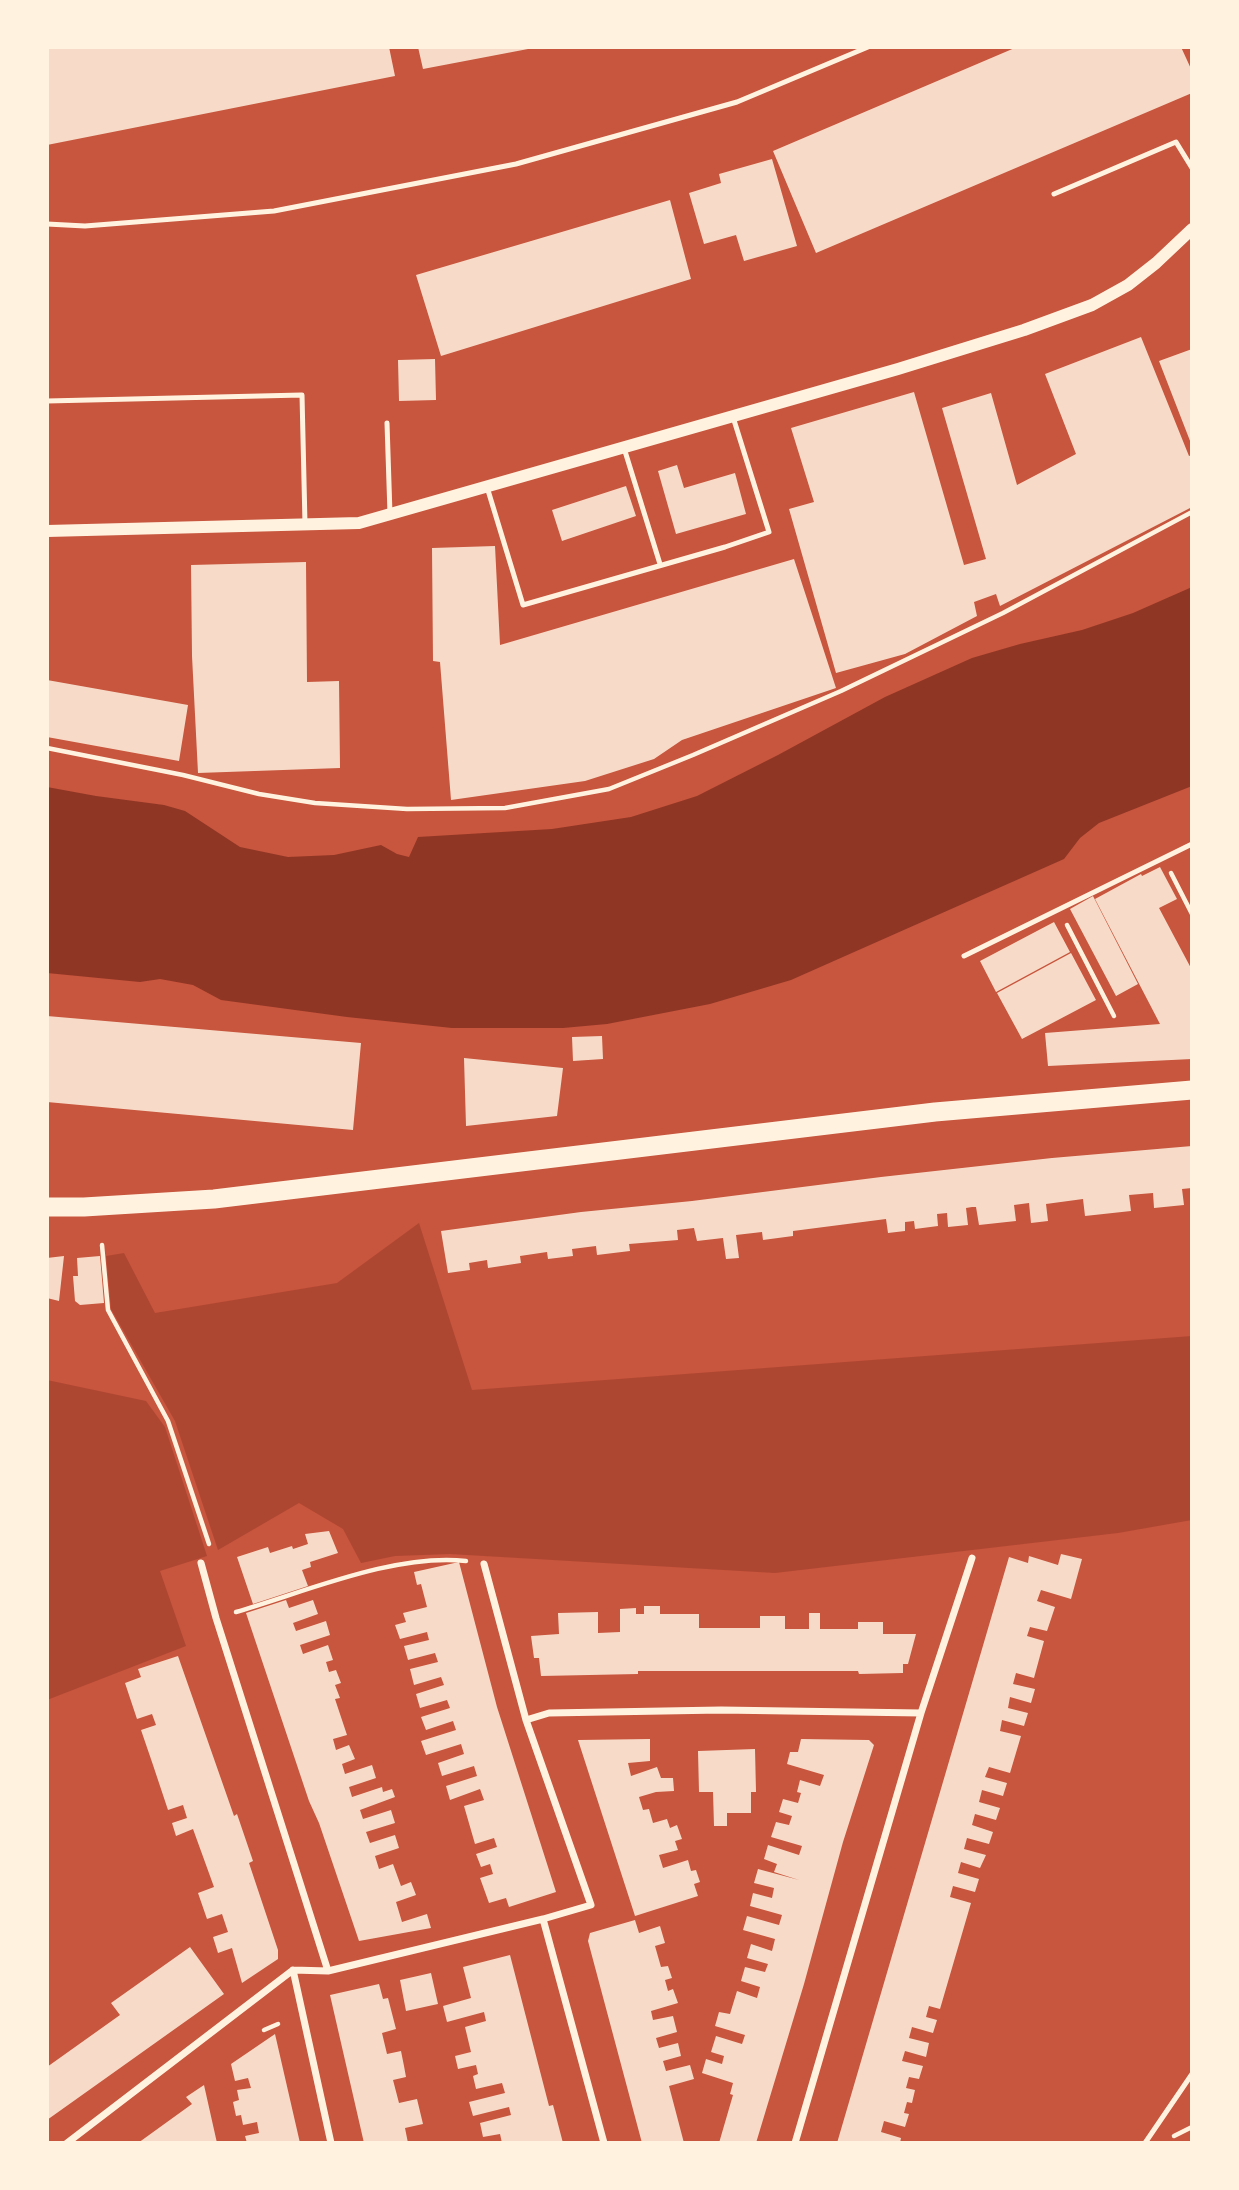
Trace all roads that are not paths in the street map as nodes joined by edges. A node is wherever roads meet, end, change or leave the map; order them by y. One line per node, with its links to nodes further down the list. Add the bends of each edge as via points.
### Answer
1 (869, 47): 4 (lane, via 737,102 516,164 274,211 85,226)
2 (1192, 167): 3 (lane, via 1176,142)
3 (1054, 194)
4 (47, 224)
5 (1192, 229): 7 (street, via 1128,285 1092,305 1024,330)
6 (47, 401): 12 (lane, via 302,395)
7 (733, 417): 9 (street); 14 (lane, via 769,531)
8 (387, 423): 11 (lane)
9 (624, 449): 10 (street); 14 (lane)
10 (487, 487): 11 (street); 14 (lane, via 523,605)
11 (390, 514): 12 (street, via 359,523)
12 (305, 524): 13 (street)
13 (47, 531)
14 (660, 564)
15 (1192, 844): 16 (lane)
16 (964, 956)
17 (1192, 1090): 18 (highway, via 935,1112 214,1199)
18 (47, 1207)
19 (972, 1558): 22 (street)
20 (201, 1563): 26 (street)
21 (484, 1564): 23 (street)
22 (921, 1713): 23 (street, via 549,1713); 31 (street)
23 (526, 1720): 24 (street, via 591,1905)
24 (543, 1919): 26 (street); 30 (street)
25 (293, 1970): 26 (street); 28 (street); 29 (street)
26 (328, 1971)
27 (1192, 2074): 32 (lane)
28 (67, 2143)
29 (331, 2143)
30 (604, 2143)
31 (795, 2143)
32 (1145, 2143)

